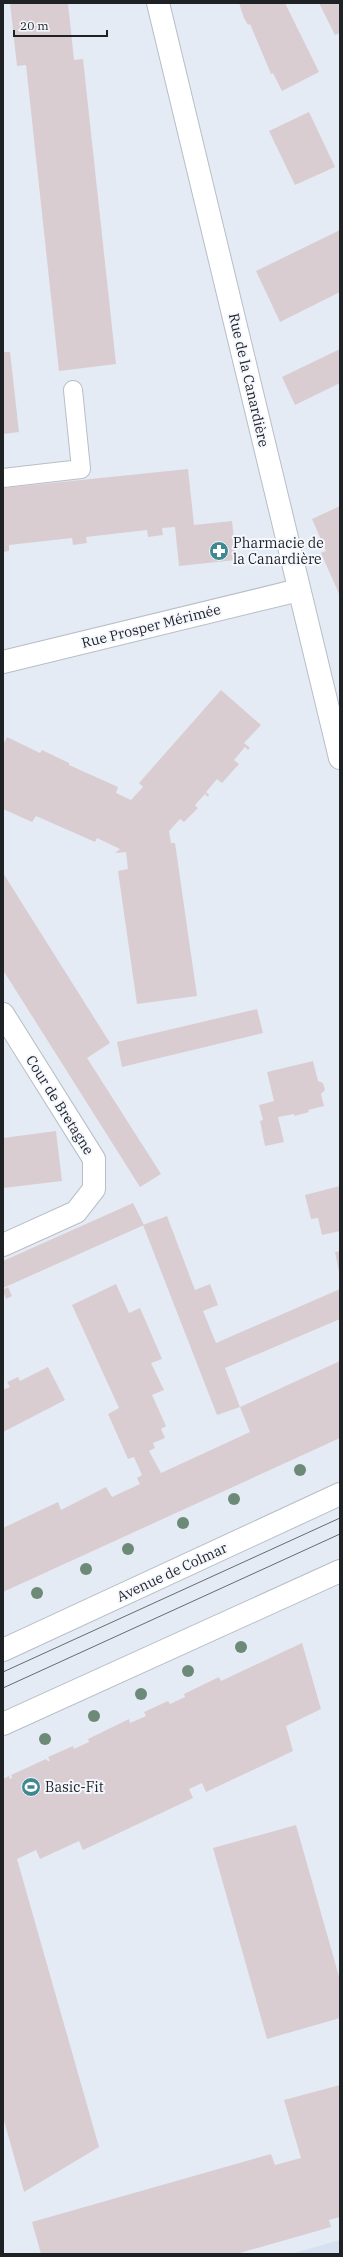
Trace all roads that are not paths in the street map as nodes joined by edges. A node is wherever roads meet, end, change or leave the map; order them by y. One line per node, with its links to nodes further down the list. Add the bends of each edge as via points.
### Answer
1 (158, 3): 4 (street, Rue de la Canardière)
2 (73, 390): 3 (lane, via 81,469)
3 (3, 478)
4 (299, 590): 5 (street, Rue Prosper Mérimée); 6 (street, Rue de la Canardière)
5 (3, 662)
6 (340, 758)
7 (3, 1014): 8 (street, Cour de Bretagne, via 94,1158 94,1189 76,1212)
8 (3, 1245)
9 (340, 1494): 11 (street, Avenue de Colmar)
10 (340, 1571): 12 (street)
11 (3, 1650)
12 (3, 1724)

